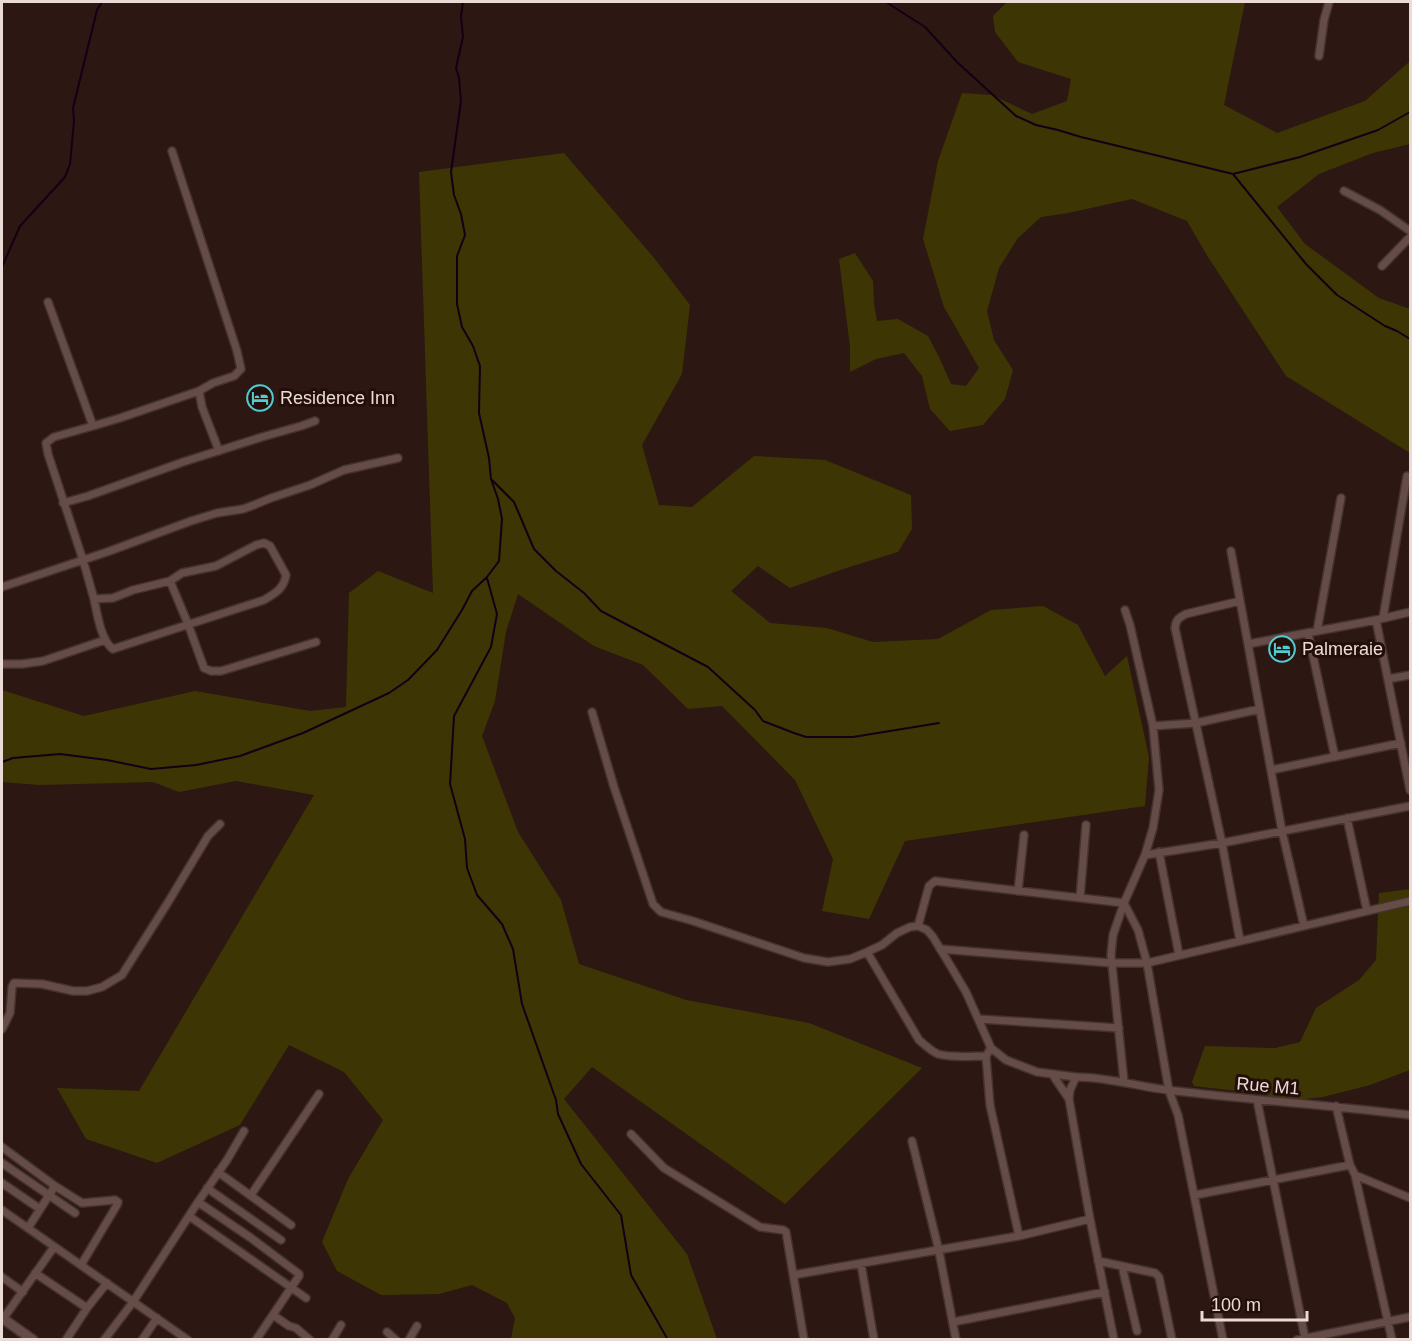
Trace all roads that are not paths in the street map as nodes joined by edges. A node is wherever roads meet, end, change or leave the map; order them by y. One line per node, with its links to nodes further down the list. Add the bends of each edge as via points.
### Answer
1 (1329, 2): 2 (street)
2 (1319, 56)
3 (172, 151): 9 (street, via 241,369 234,376)
4 (1344, 191): 5 (street)
5 (1410, 231)
6 (1410, 237): 7 (street)
7 (1382, 266)
8 (48, 302): 11 (street)
9 (199, 390): 11 (street); 12 (street)
10 (315, 421): 12 (street)
11 (93, 426): 16 (street, via 46,442)
12 (219, 451): 16 (street)
13 (398, 458): 18 (street, via 344,470 243,509 191,521)
14 (1407, 476): 25 (street)
15 (1341, 498): 27 (street)
16 (63, 503): 18 (street)
17 (1231, 551): 22 (street)
18 (83, 560): 20 (street); 21 (street)
19 (170, 581): 21 (street, via 113,598); 26 (street); 26 (street, via 182,573 216,566 264,543 270,546 286,575 278,592 264,600)
20 (2, 587)
21 (93, 599): 29 (street)
22 (1240, 602): 31 (street); 37 (street, via 1186,614 1176,621)
23 (1125, 610): 38 (street)
24 (1410, 612): 25 (street)
25 (1379, 619): 27 (street); 34 (street)
26 (188, 624): 29 (street, via 113,649); 30 (street, via 204,668 211,671)
27 (1317, 631): 28 (street)
28 (1308, 633): 31 (street); 40 (street)
29 (105, 640): 32 (street, via 43,661)
30 (316, 642)
31 (1248, 644): 35 (street)
32 (2, 664)
33 (1410, 675): 34 (street)
34 (1388, 680): 39 (street)
35 (1260, 710): 37 (street); 41 (street)
36 (592, 712): 61 (street, via 653,904 661,912 804,958 839,961)
37 (1196, 723): 38 (street); 49 (street)
38 (1153, 726): 51 (street, via 1159,790)
39 (1401, 744): 40 (street); 42 (street)
40 (1335, 757): 41 (street)
41 (1271, 770): 47 (street)
42 (1410, 790)
43 (1410, 806): 44 (street)
44 (1347, 818): 47 (street); 56 (street)
45 (220, 824): 67 (street, via 208,836 122,975 87,991 14,983 10,1013)
46 (1086, 825): 53 (street)
47 (1282, 831): 49 (street); 58 (street)
48 (1024, 835): 52 (street)
49 (1222, 843): 50 (street); 59 (street)
50 (1159, 852): 51 (street); 62 (street)
51 (1144, 855): 55 (street)
52 (1018, 891): 53 (street); 57 (street, via 935,881 929,886)
53 (1080, 898): 55 (street)
54 (1410, 901): 56 (street)
55 (1124, 903): 63 (street, via 1113,935); 64 (street, via 1138,930)
56 (1367, 911): 58 (street)
57 (918, 926): 60 (street, via 927,930); 61 (street, via 897,933)
58 (1304, 926): 59 (street)
59 (1240, 941): 62 (street)
60 (940, 949): 63 (street); 65 (street)
61 (867, 952): 69 (street, via 919,1040 928,1048 946,1056)
62 (1179, 955): 64 (street)
63 (1112, 963): 64 (street); 66 (street)
64 (1147, 963): 73 (street)
65 (979, 1019): 66 (street); 68 (street)
66 (1119, 1028): 72 (street)
67 (2, 1029)
68 (992, 1048): 69 (street); 70 (street, Rue M1, via 1006,1060)
69 (986, 1056): 103 (street, via 990,1105)
70 (1052, 1074): 71 (street, Rue M1); 75 (street)
71 (1076, 1077): 72 (street, Rue M1); 75 (street)
72 (1124, 1082): 73 (street, Rue M1)
73 (1169, 1091): 76 (street, Rue M1); 92 (street, via 1179,1115)
74 (319, 1094): 91 (street)
75 (1069, 1099): 100 (street)
76 (1257, 1100): 77 (street, Rue M1); 87 (street)
77 (1336, 1106): 78 (street, Rue M1); 84 (street)
78 (1410, 1115)
79 (244, 1131): 85 (street)
80 (631, 1134): 112 (street, via 664,1168 760,1227 783,1230 788,1237)
81 (912, 1141): 106 (street)
82 (2, 1147): 89 (street)
83 (2, 1163): 93 (street)
84 (1350, 1165): 86 (street); 87 (street)
85 (218, 1172): 90 (street); 91 (street)
86 (1355, 1175): 94 (street); 126 (street)
87 (1273, 1180): 92 (street); 132 (street)
88 (2, 1183): 96 (street)
89 (55, 1186): 93 (street); 109 (street, via 82,1203 118,1202)
90 (207, 1188): 95 (street); 104 (street)
91 (251, 1195): 101 (street)
92 (1195, 1195): 147 (street)
93 (48, 1196): 96 (street); 98 (street)
94 (1410, 1198)
95 (198, 1202): 99 (street); 115 (street, via 297,1271 299,1276)
96 (40, 1209): 102 (street)
97 (2, 1210): 102 (street)
98 (75, 1214)
99 (189, 1216): 115 (street); 119 (street)
100 (1090, 1219): 103 (street); 107 (street)
101 (291, 1225)
102 (28, 1228): 105 (street)
103 (1019, 1236): 106 (street)
104 (281, 1240)
105 (54, 1247): 109 (street); 111 (street)
106 (939, 1251): 108 (street); 125 (street)
107 (1098, 1261): 110 (street); 117 (street)
108 (861, 1264): 112 (street); 143 (street)
109 (81, 1265): 114 (street)
110 (1122, 1266): 129 (street); 146 (street, via 1159,1277)
111 (35, 1273): 116 (street); 120 (street)
112 (793, 1275): 142 (street)
113 (2, 1277): 116 (street)
114 (106, 1283): 119 (street); 120 (street)
115 (291, 1287): 118 (street); 121 (street)
116 (22, 1292): 123 (street)
117 (1105, 1292): 125 (street); 145 (street)
118 (306, 1298)
119 (133, 1302): 124 (street); 135 (street)
120 (87, 1308): 134 (street)
121 (273, 1315): 137 (street); 138 (street)
122 (1410, 1317): 126 (street)
123 (2, 1318): 133 (main road)
124 (157, 1318): 131 (street); 136 (street)
125 (952, 1322): 144 (street)
126 (1389, 1322): 132 (street); 148 (street)
127 (341, 1325): 139 (street)
128 (417, 1326): 141 (street)
129 (1137, 1330)
130 (387, 1332): 140 (street)
131 (185, 1339)
132 (1301, 1339)
133 (33, 1340)
134 (66, 1340)
135 (104, 1340)
136 (142, 1340)
137 (256, 1340)
138 (310, 1340)
139 (332, 1340)
140 (396, 1340)
141 (409, 1340)
142 (804, 1340)
143 (874, 1340)
144 (956, 1340)
145 (1114, 1340)
146 (1172, 1340)
147 (1223, 1340)
148 (1392, 1340)

